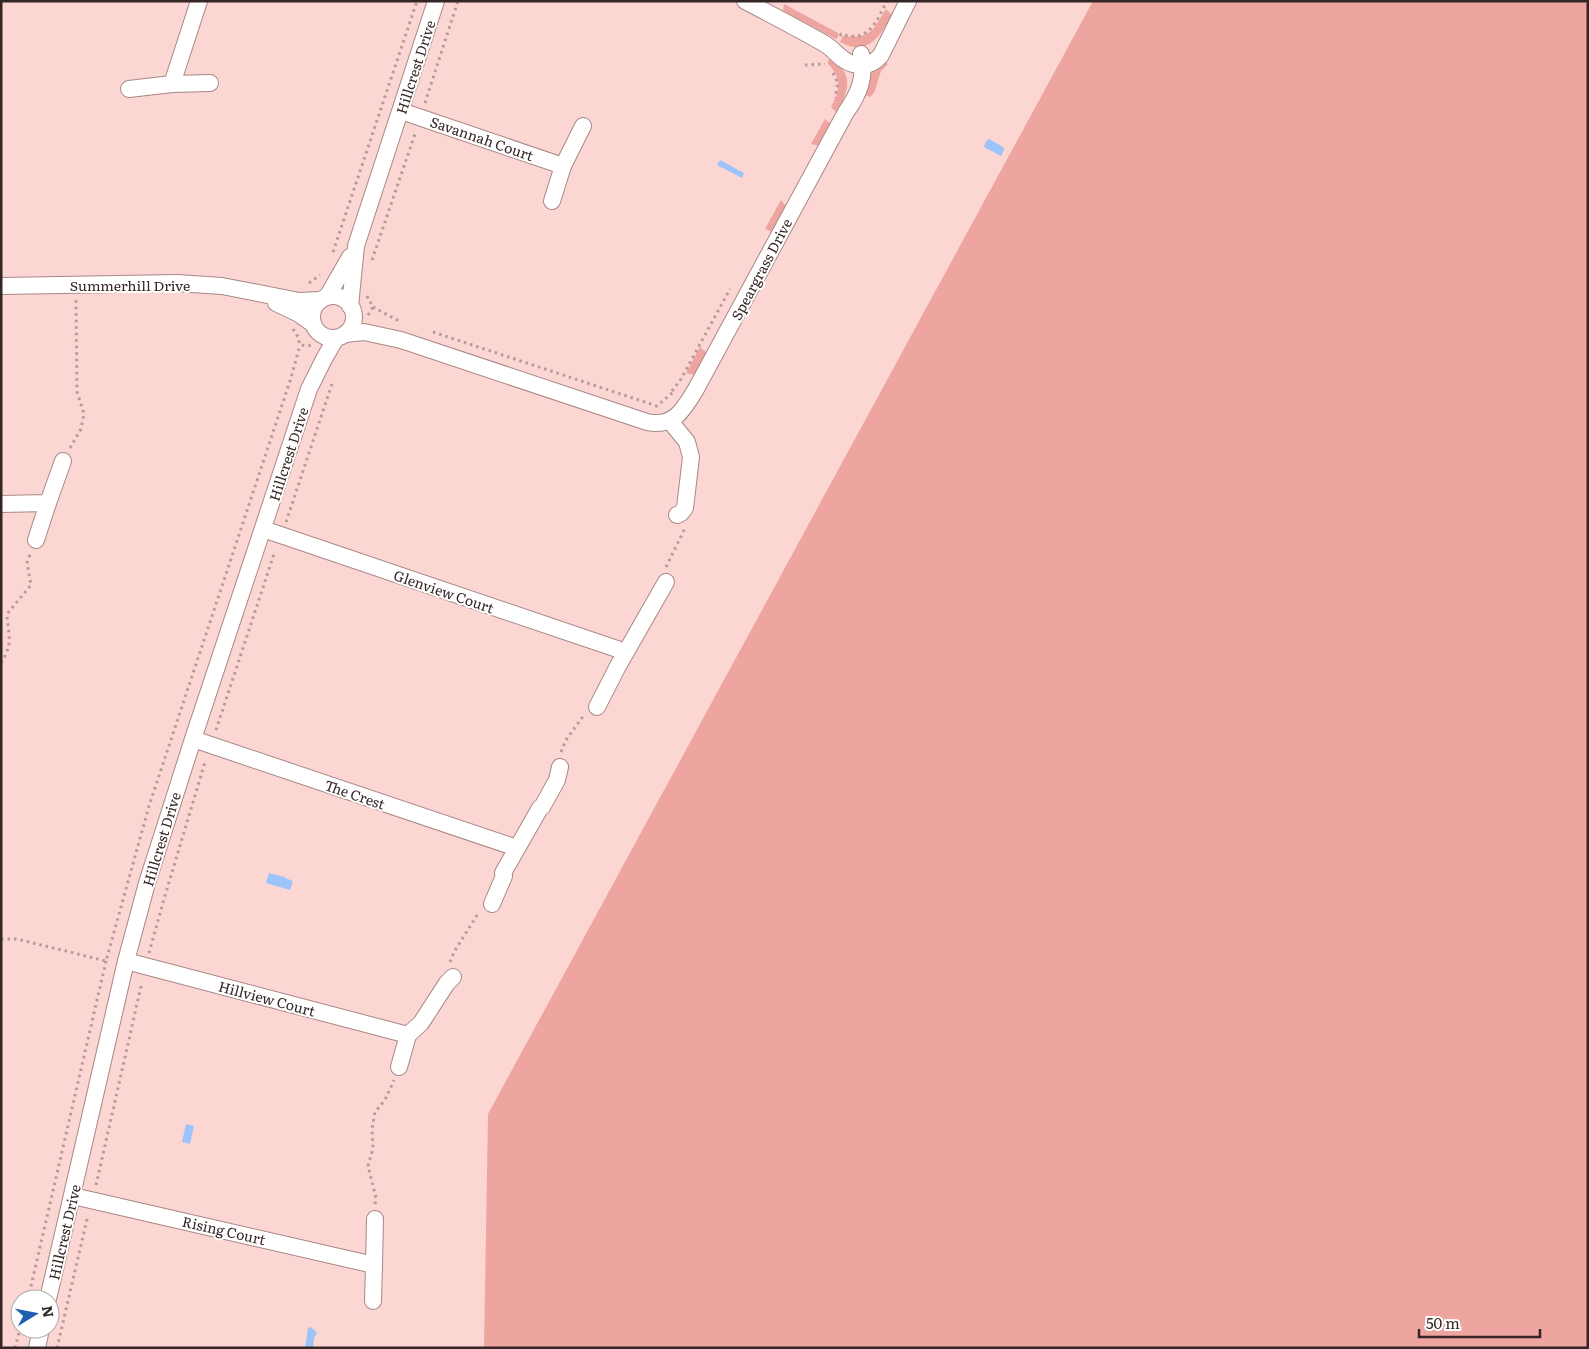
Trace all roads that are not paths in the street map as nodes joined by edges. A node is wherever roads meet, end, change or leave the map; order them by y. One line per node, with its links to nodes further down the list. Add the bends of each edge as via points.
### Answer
1 (199, 1): 7 (street)
2 (436, 1): 9 (street, Hillcrest Drive)
3 (745, 1): 5 (street, via 830,52 853,54)
4 (908, 1): 5 (street, via 898,19)
5 (860, 61): 22 (street, Speargrass Drive, via 846,112 686,405)
6 (210, 83): 7 (street)
7 (172, 84): 8 (street)
8 (129, 88)
9 (400, 110): 11 (street, Savannah Court); 13 (street, Hillcrest Drive)
10 (583, 126): 11 (street)
11 (563, 166): 12 (street)
12 (552, 201)
13 (344, 284): 15 (street, Hillcrest Drive); 17 (street, Hillcrest Drive)
14 (1, 286): 16 (street, Summerhill Drive, via 195,284 222,286)
15 (324, 299): 16 (street, Summerhill Drive); 17 (street, via 340,298); 18 (street, via 313,310)
16 (301, 307): 18 (street, Summerhill Drive)
17 (360, 312): 19 (street); 20 (street)
18 (314, 327): 19 (street, via 325,337); 21 (street, Hillcrest Drive, via 308,346)
19 (341, 336): 20 (street, via 364,332); 21 (street, Hillcrest Drive, via 324,359)
20 (401, 340): 22 (street, via 647,422)
21 (309, 389): 27 (street, Hillcrest Drive)
22 (670, 421): 26 (street, via 687,442 691,456)
23 (62, 461): 25 (street)
24 (1, 504): 25 (street)
25 (48, 504): 28 (street)
26 (687, 512)
27 (262, 529): 30 (street, Glenview Court, via 278,544); 32 (street, Hillcrest Drive)
28 (36, 540)
29 (667, 581): 30 (street)
30 (626, 652): 31 (street)
31 (597, 710)
32 (193, 739): 34 (street, The Crest); 36 (street, Hillcrest Drive)
33 (561, 764): 34 (street, via 557,780)
34 (517, 848): 35 (street)
35 (490, 908)
36 (126, 961): 38 (street, Hillview Court, via 144,974); 40 (street, Hillcrest Drive)
37 (453, 972): 38 (street, via 436,1002)
38 (408, 1035): 39 (street)
39 (398, 1068)
40 (73, 1196): 42 (street, Rising Court, via 93,1192); 43 (street, Hillcrest Drive)
41 (375, 1219): 42 (street)
42 (374, 1265): 44 (street)
43 (50, 1289)
44 (373, 1302)

